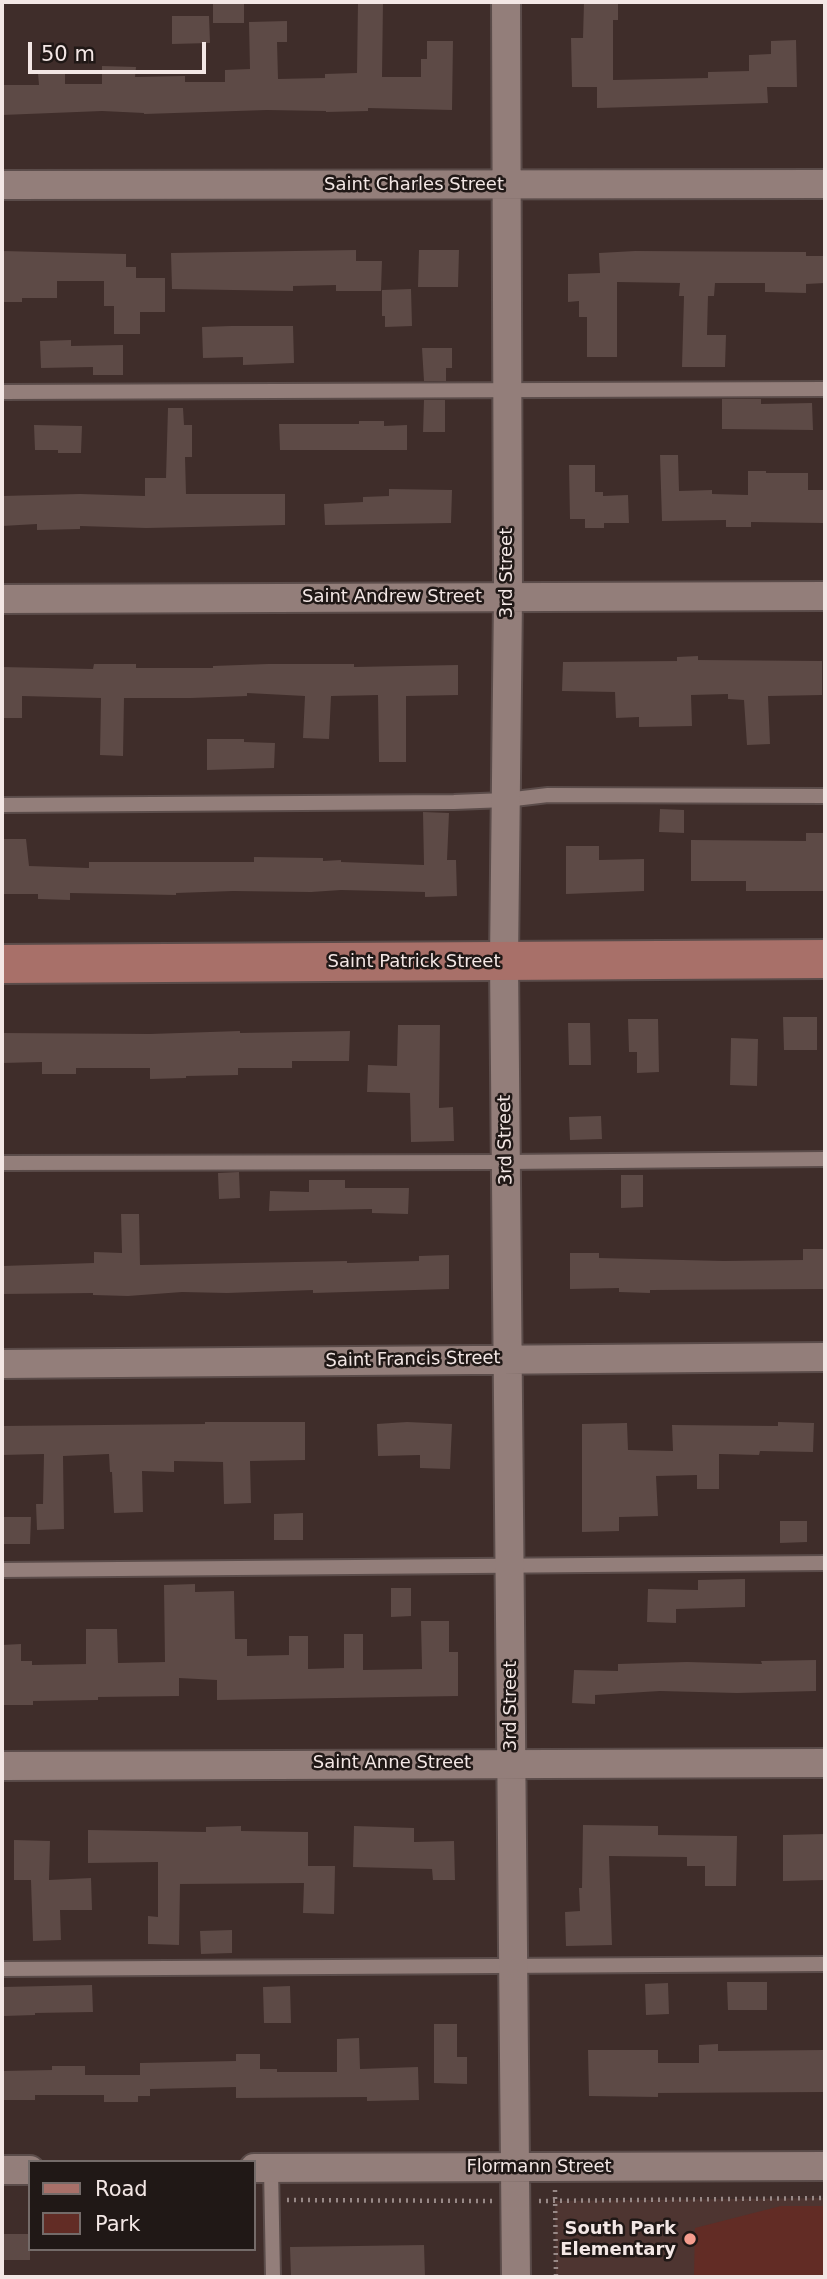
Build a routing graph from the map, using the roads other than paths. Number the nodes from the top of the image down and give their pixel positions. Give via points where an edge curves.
1 (506, 2) edge
2 (825, 184) edge
3 (2, 185) edge
4 (506, 185) junction
5 (506, 389) junction
6 (825, 389) edge
7 (2, 392) edge
8 (825, 596) edge
9 (508, 597) junction
10 (2, 599) edge
11 (825, 796) edge
12 (506, 800) junction
13 (2, 805) edge
14 (825, 959) edge
15 (504, 961) junction
16 (2, 964) edge
17 (825, 1159) edge
18 (506, 1162) junction
19 (2, 1163) edge
20 (825, 1357) edge
21 (508, 1359) junction
22 (2, 1364) edge
23 (825, 1563) edge
24 (510, 1564) junction
25 (2, 1570) edge
26 (512, 1763) junction
27 (825, 1763) edge
28 (2, 1766) edge
29 (825, 1964) edge
30 (514, 1966) junction
31 (2, 1969) edge
32 (825, 2166) edge
33 (515, 2167) junction
34 (263, 2168) edge
35 (2, 2170) edge
36 (28, 2170) edge
37 (273, 2277) edge
38 (516, 2277) edge

1 - 4 street, 3rd Street
2 - 4 street, Saint Charles Street
3 - 4 street, Saint Charles Street
4 - 5 street, 3rd Street
5 - 6 lane
5 - 7 lane
5 - 9 street, 3rd Street
8 - 9 street, Saint Andrew Street
9 - 10 street, Saint Andrew Street
9 - 12 street, 3rd Street
11 - 12 lane via 548,795
12 - 13 lane
12 - 15 street, 3rd Street
14 - 15 main road, Saint Patrick Street
15 - 16 main road, Saint Patrick Street
15 - 18 street, 3rd Street
17 - 18 lane
18 - 19 lane
18 - 21 street, 3rd Street
20 - 21 street, Saint Francis Street
21 - 22 street, Saint Francis Street
21 - 24 street, 3rd Street
23 - 24 lane
24 - 25 lane
24 - 26 street, 3rd Street
26 - 27 street, Saint Anne Street
26 - 28 street, Saint Anne Street
26 - 30 street, 3rd Street
29 - 30 lane
30 - 31 lane
30 - 33 street, 3rd Street
32 - 33 street, Flormann Street
33 - 34 street, Flormann Street
33 - 38 street, 3rd Street
34 - 37 lane via 272,2200
35 - 36 street

